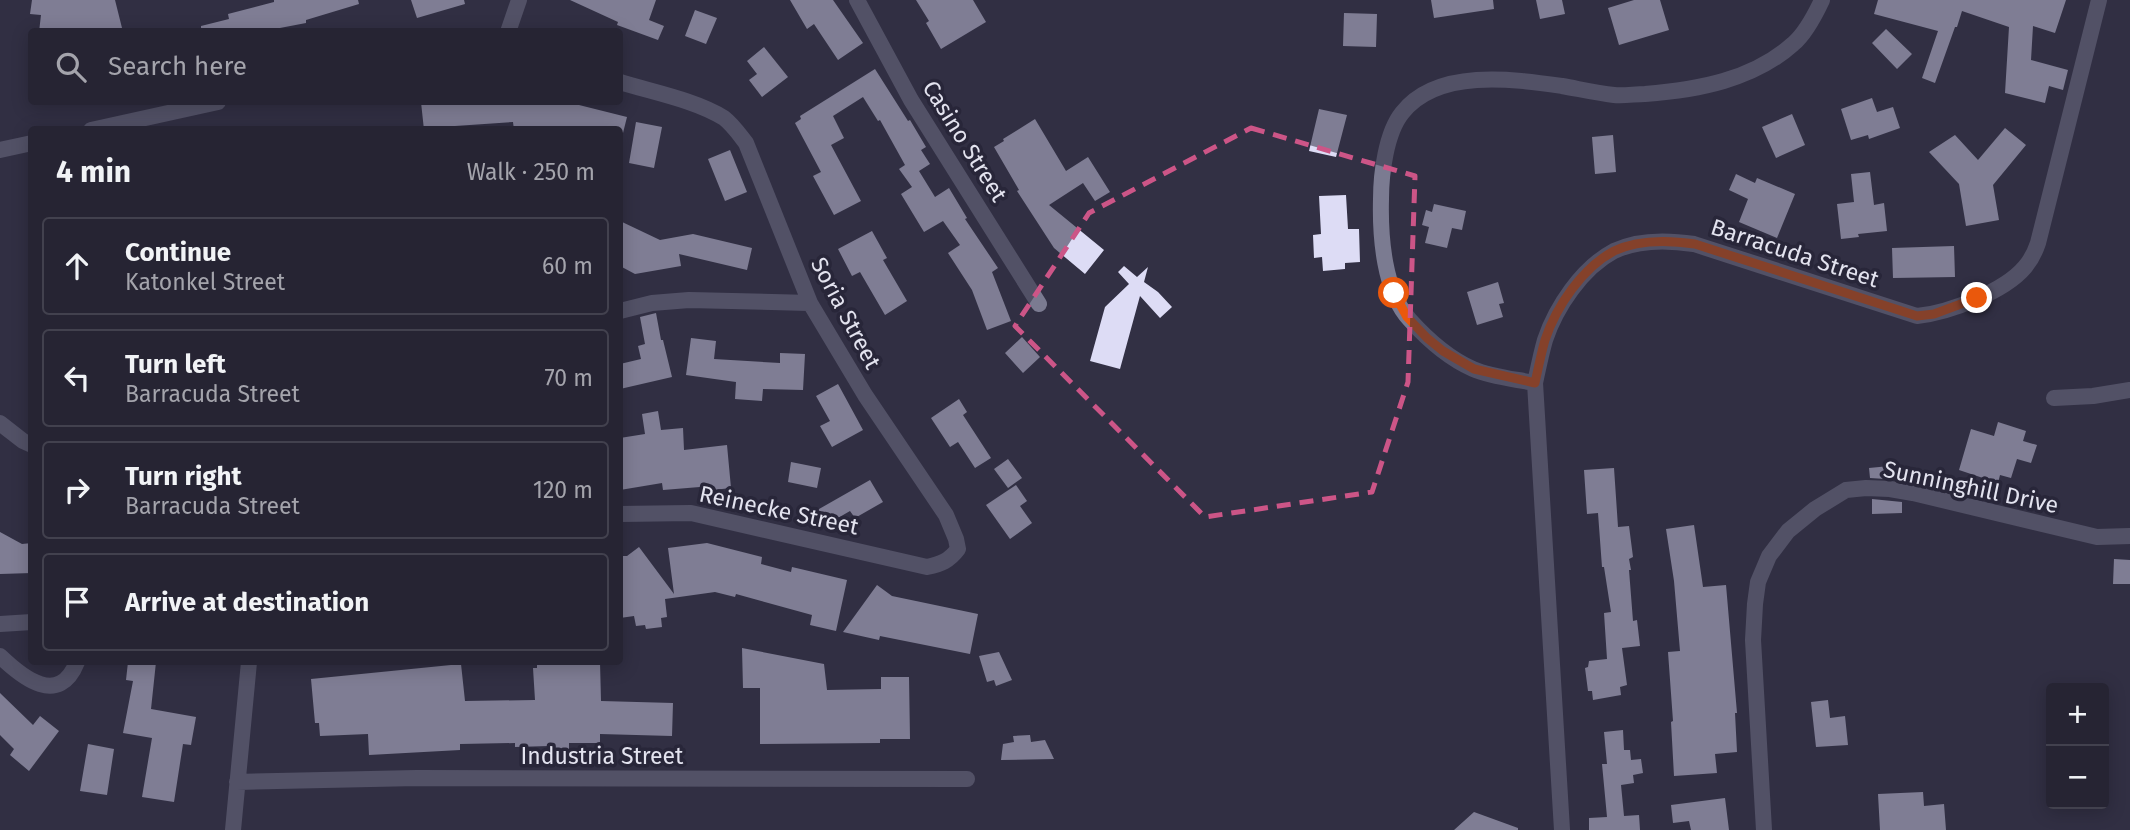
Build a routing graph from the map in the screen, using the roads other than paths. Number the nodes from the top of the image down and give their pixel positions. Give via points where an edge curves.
1 (519, 0) edge
2 (857, 0) edge
3 (1822, 0) edge
4 (2099, 0) edge
5 (509, 28) edge
6 (623, 83) edge
7 (204, 105) edge
8 (109, 126) edge
9 (28, 144) edge
10 (0, 150) edge
11 (810, 303) junction
12 (1039, 304) dead end
13 (623, 310) edge
14 (1535, 383) junction
15 (2130, 390) edge
16 (2054, 398) dead end
17 (0, 423) edge
18 (28, 442) edge
19 (623, 514) edge
20 (2130, 536) edge
21 (927, 567) joint
22 (28, 622) edge
23 (0, 624) edge
24 (0, 656) edge
25 (75, 665) edge
26 (249, 665) edge
27 (967, 779) dead end
28 (237, 782) junction
29 (233, 830) edge
30 (1562, 830) edge
31 (1764, 830) edge

1 - 5 street
2 - 12 street, Casino Street via 911,100
3 - 14 street via 1795,43 1769,62 1723,82 1679,92 1615,95 1501,78 1477,80 1421,95 1401,113 1385,155 1381,186 1380,223 1394,293 1407,317 1443,351 1474,369
4 - 14 street, Barracuda Street via 2038,243 2012,279 1957,306 1917,316 1695,244 1649,241 1615,251 1588,270 1555,317
6 - 11 street, Soria Street via 696,106 734,127 746,143
7 - 8 street
9 - 10 street
11 - 13 street via 689,300
11 - 21 street, Soria Street via 957,539 958,549 952,557
14 - 30 street, Barracuda Street
15 - 16 street
17 - 18 street
19 - 21 street, Reinecke Street via 691,513
20 - 31 street, Sunninghill Drive via 2097,537 1890,489 1846,490 1815,509 1788,531 1769,556 1758,582 1753,640
22 - 23 street
24 - 25 street via 30,682 42,686 67,678
26 - 28 street
27 - 28 street, Industria Street
28 - 29 street

